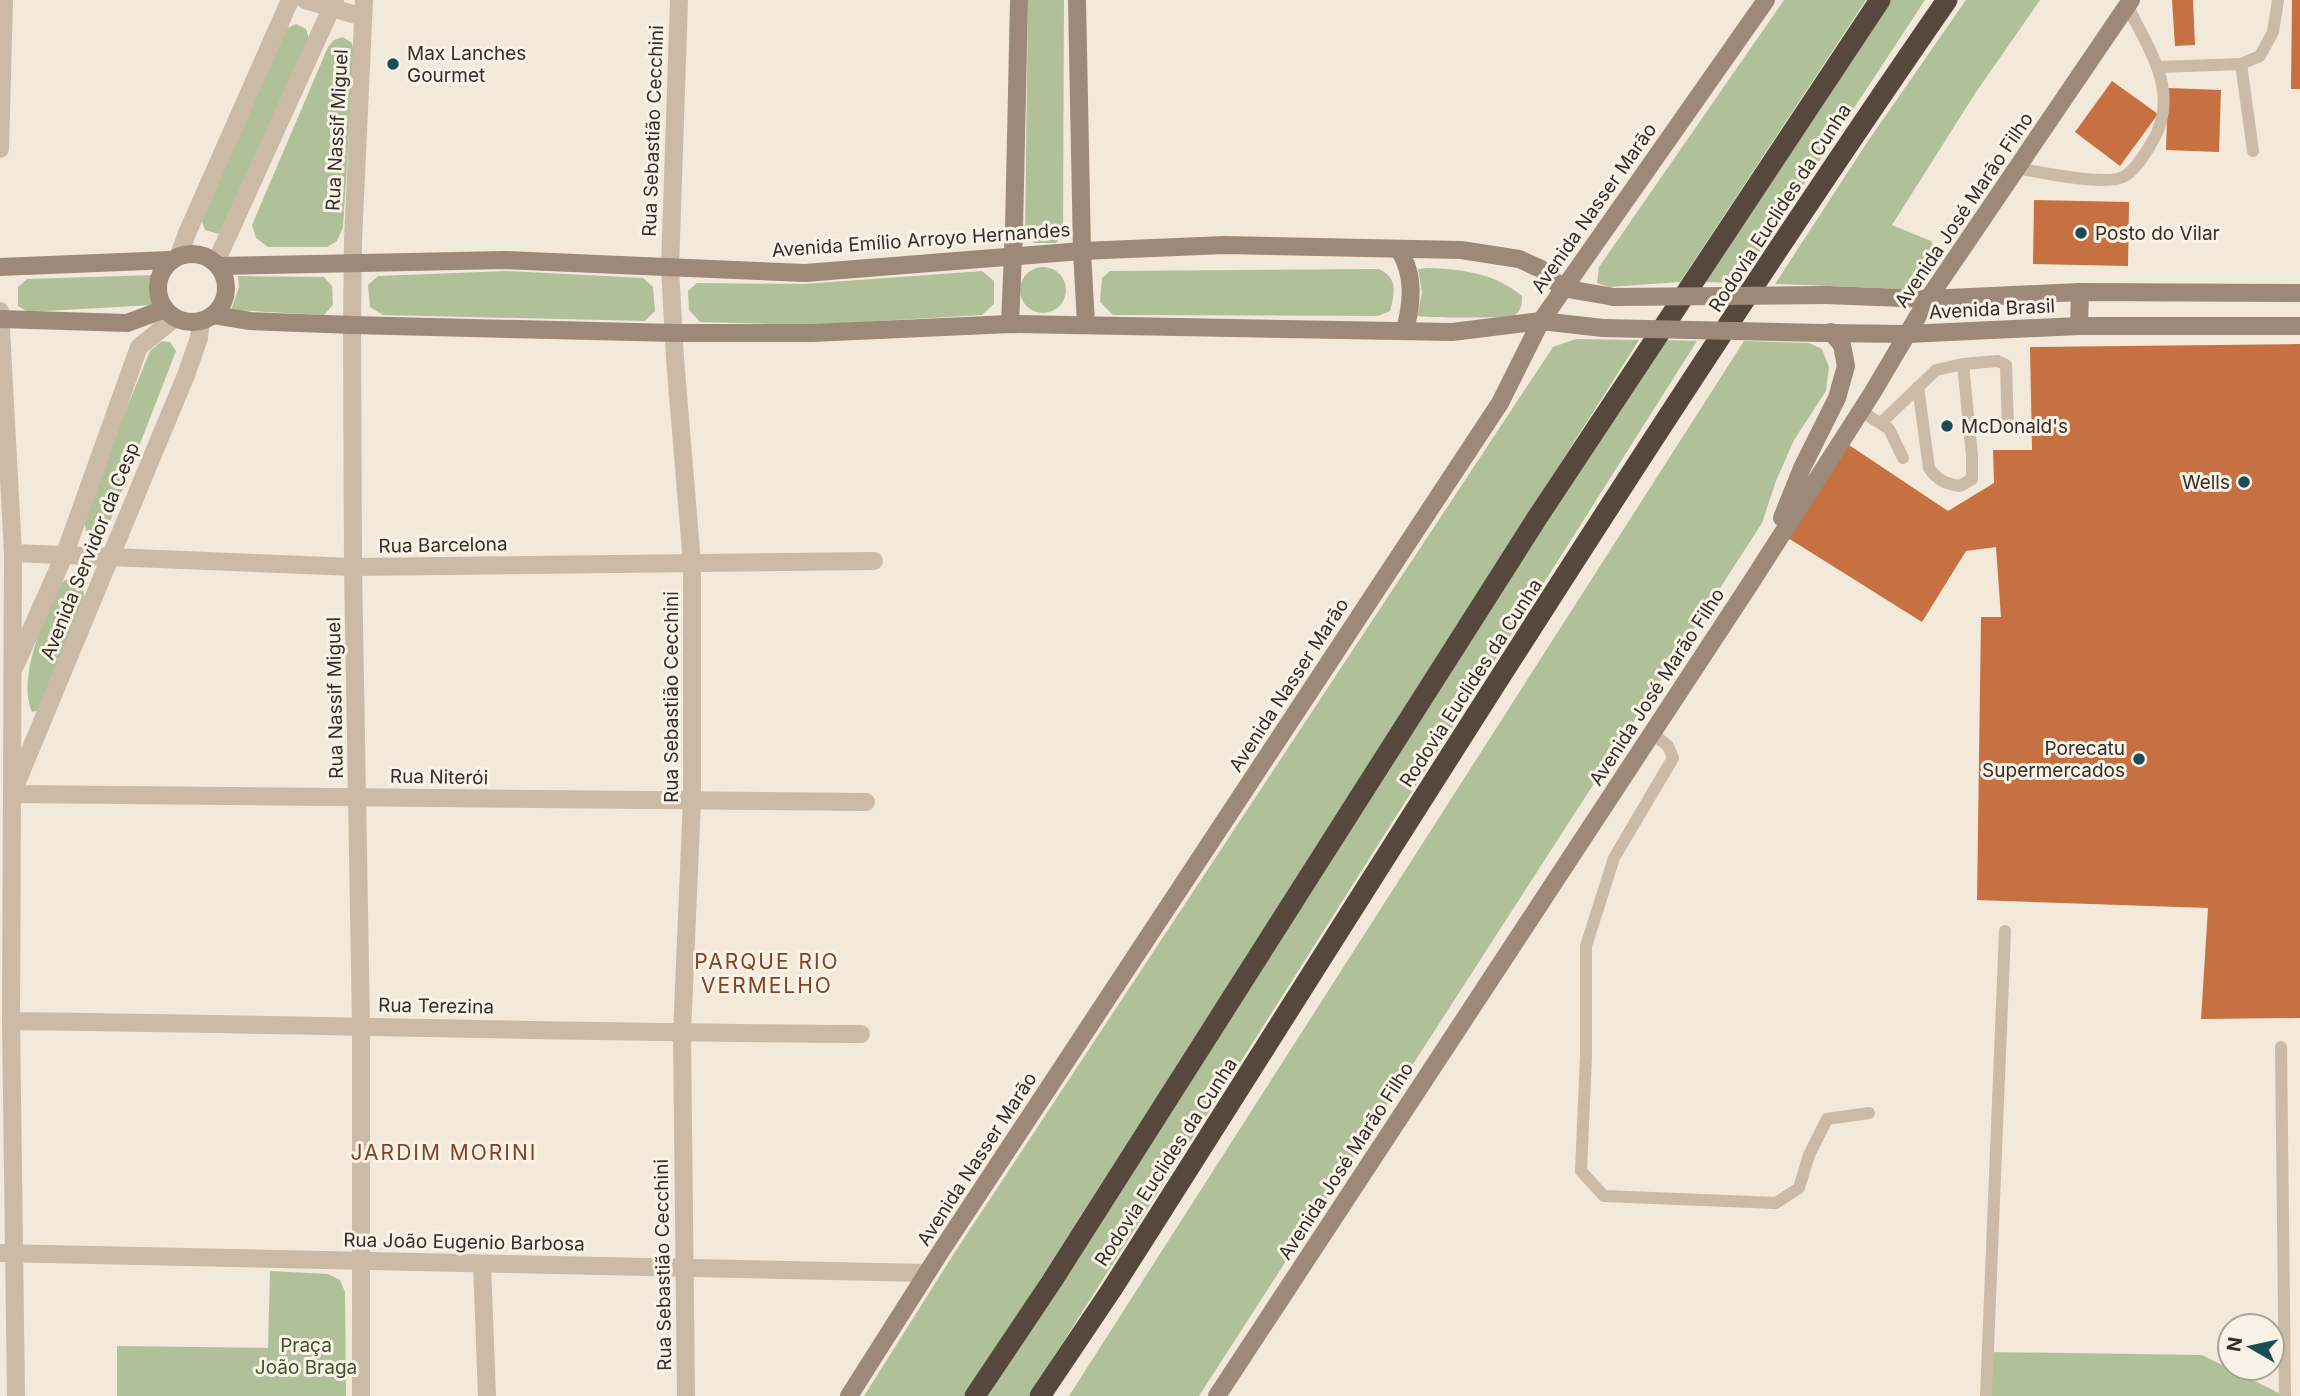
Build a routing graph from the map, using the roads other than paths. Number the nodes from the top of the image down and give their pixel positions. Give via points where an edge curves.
1 (4, 0) edge
2 (290, 0) edge
3 (305, 0) edge
4 (679, 0) edge
5 (1019, 0) edge
6 (1077, 0) edge
7 (1766, 0) edge
8 (1880, 0) edge
9 (1947, 0) edge
10 (2278, 0) edge
11 (2129, 2) edge
12 (333, 4) edge
13 (363, 9) edge
14 (2241, 64) junction
15 (2158, 67) junction
16 (0, 149) edge
17 (2253, 151) dead end
18 (2017, 168) junction
19 (1399, 250) junction
20 (1082, 251) junction
21 (1012, 257) junction
22 (175, 258) junction
23 (353, 263) junction
24 (218, 264) junction
25 (0, 267) edge
26 (670, 268) junction
27 (1562, 288) junction
28 (2080, 292) junction
29 (2300, 293) edge
30 (1614, 298) joint
31 (1928, 299) junction
32 (0, 311) edge
33 (170, 314) junction
34 (207, 318) junction
35 (0, 319) edge
36 (1541, 321) junction
37 (1010, 324) junction
38 (1086, 324) junction
39 (352, 325) junction
40 (2080, 326) junction
41 (2300, 326) edge
42 (1405, 330) junction
43 (1826, 332) junction
44 (674, 333) junction
45 (1908, 334) junction
46 (1962, 364) junction
47 (1918, 387) junction
48 (1861, 411) junction
49 (1882, 422) junction
50 (2008, 430) dead end
51 (1903, 458) dead end
52 (13, 553) junction
53 (64, 556) junction
54 (110, 558) junction
55 (874, 561) dead end
56 (692, 563) junction
57 (353, 567) junction
58 (1750, 584) junction
59 (13, 671) junction
60 (1652, 733) junction
61 (12, 794) junction
62 (358, 797) junction
63 (692, 800) junction
64 (866, 802) dead end
65 (2005, 931) dead end
66 (11, 1021) junction
67 (361, 1025) junction
68 (682, 1033) junction
69 (860, 1034) dead end
70 (2281, 1047) dead end
71 (1869, 1113) dead end
72 (7, 1253) edge
73 (362, 1261) junction
74 (482, 1264) junction
75 (684, 1266) junction
76 (926, 1273) junction
77 (16, 1396) edge
78 (360, 1396) edge
79 (487, 1396) edge
80 (686, 1396) edge
81 (849, 1396) edge
82 (975, 1396) edge
83 (1040, 1396) edge
84 (1217, 1396) edge
85 (1986, 1396) edge
86 (2285, 1396) edge

1 - 16 street
2 - 22 street
3 - 12 street
4 - 26 street, Rua Sebastião Cecchini
5 - 21 main road
6 - 20 main road
7 - 27 main road, Avenida Nasser Marão
8 - 82 highway, Rodovia Euclides da Cunha via 1538,517
9 - 83 highway, Rodovia Euclides da Cunha via 1587,543
10 - 14 lane via 2273,32 2260,56
11 - 15 lane
11 - 18 main road, Avenida José Marão Filho
12 - 13 street
12 - 24 street
13 - 23 street, Rua Nassif Miguel
14 - 15 lane
14 - 17 lane
15 - 18 lane via 2165,112 2161,128 2143,158 2122,177 2102,180
18 - 31 main road, Avenida José Marão Filho
19 - 20 main road, Avenida Emílio Arroyo Hernandes via 1225,245
19 - 27 main road, Avenida Emílio Arroyo Hernandes via 1461,250 1519,259 1541,269
19 - 42 main road via 1411,287
20 - 21 main road, Avenida Emílio Arroyo Hernandes
20 - 38 main road
21 - 26 main road, Avenida Emílio Arroyo Hernandes via 805,273
21 - 37 main road
22 - 24 main road, Avenida Emílio Arroyo Hernandes via 196,253
22 - 25 main road, Avenida Emílio Arroyo Hernandes
22 - 33 main road via 158,283 159,297
23 - 24 main road, Avenida Emílio Arroyo Hernandes
23 - 26 main road, Avenida Emílio Arroyo Hernandes via 505,260
23 - 39 street, Rua Nassif Miguel
24 - 34 main road via 225,276 225,298
26 - 44 street, Rua Sebastião Cecchini
27 - 30 main road, Avenida Emílio Arroyo Hernandes
27 - 36 main road, Avenida Nasser Marão
28 - 29 main road, Avenida Brasil
28 - 31 main road, Avenida Brasil
28 - 40 main road
30 - 31 main road, Avenida Brasil, bridge via 1826,295
31 - 45 main road, Avenida José Marão Filho
32 - 35 street
33 - 34 main road via 188,322
33 - 35 main road via 127,323
33 - 53 street, Avenida Servidor da Cesp via 139,347
34 - 39 main road
34 - 54 street, Avenida Servidor da Cesp
35 - 52 street
36 - 42 main road via 1452,332
36 - 43 main road, Avenida Brasil, bridge via 1603,328
36 - 76 main road, Avenida Nasser Marão via 1500,403
37 - 38 main road
37 - 44 main road via 812,333
38 - 42 main road
39 - 44 main road
39 - 57 street, Rua Nassif Miguel
40 - 41 main road, Avenida Brasil
40 - 45 main road, Avenida Brasil
43 - 45 main road, Avenida Brasil
43 - 58 main road via 1842,345 1846,366 1837,398
44 - 56 street, Rua Sebastião Cecchini
45 - 48 main road, Avenida José Marão Filho
46 - 47 lane via 1936,370
46 - 47 lane via 1972,479 1960,486 1946,484 1929,468
46 - 50 lane via 1998,361 2006,365
47 - 49 lane
48 - 49 lane
48 - 58 main road, Avenida José Marão Filho
49 - 51 lane
52 - 53 street, Rua Barcelona
52 - 59 street
53 - 54 street, Rua Barcelona
53 - 59 street, Avenida Servidor da Cesp
54 - 57 street, Rua Barcelona
54 - 61 street, Avenida Servidor da Cesp
55 - 56 street, Rua Barcelona
56 - 57 street, Rua Barcelona
56 - 63 street, Rua Sebastião Cecchini
57 - 62 street, Rua Nassif Miguel
58 - 60 main road, Avenida José Marão Filho
59 - 61 street
60 - 71 lane via 1668,746 1673,758 1614,858 1586,946 1581,1171 1604,1196 1776,1203 1799,1188 1809,1154 1827,1119
60 - 84 main road, Avenida José Marão Filho
61 - 62 street, Rua Niterói
61 - 66 street
62 - 63 street, Rua Niterói
62 - 67 street, Rua Nassif Miguel
63 - 64 street, Rua Niterói
63 - 68 street, Rua Sebastião Cecchini
65 - 85 lane
66 - 67 street, Rua Terezina
66 - 72 street
67 - 68 street, Rua Terezina
67 - 73 street, Rua Nassif Miguel
68 - 69 street, Rua Terezina
68 - 75 street, Rua Sebastião Cecchini
70 - 86 lane
72 - 73 street, Rua João Eugenio Barbosa
72 - 77 street
73 - 74 street, Rua João Eugenio Barbosa
73 - 78 street, Rua Nassif Miguel
74 - 75 street, Rua João Eugenio Barbosa
74 - 79 street
75 - 76 street, Rua João Eugenio Barbosa
75 - 80 street, Rua Sebastião Cecchini
76 - 81 main road, Avenida Nasser Marão

